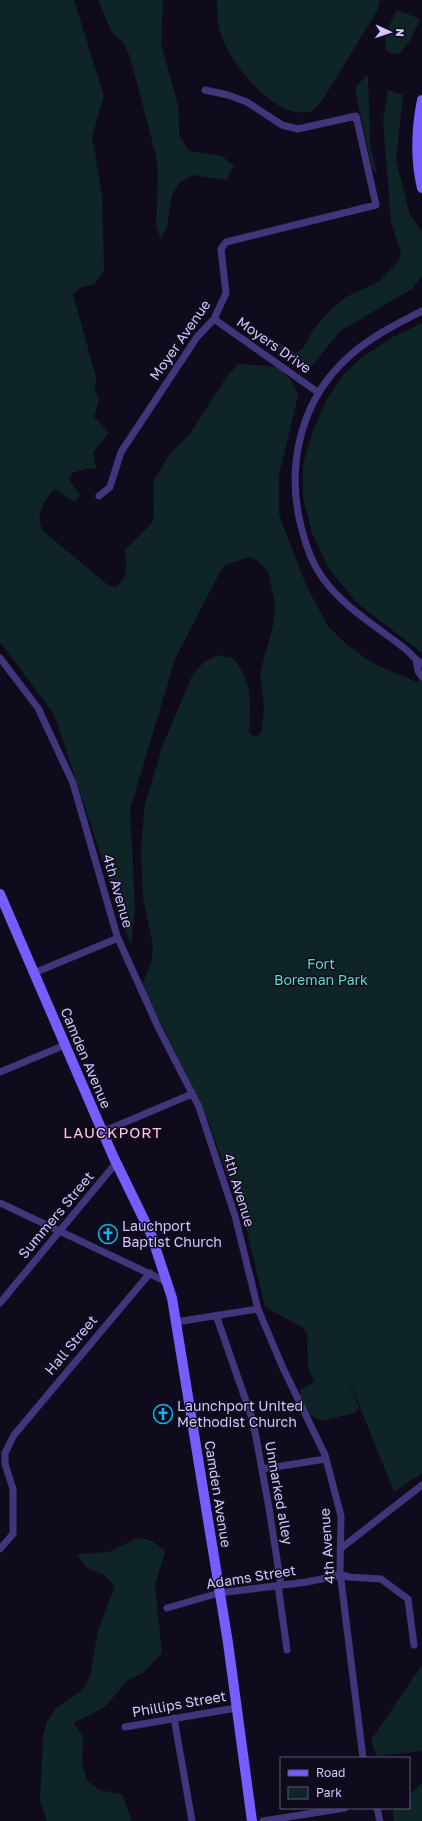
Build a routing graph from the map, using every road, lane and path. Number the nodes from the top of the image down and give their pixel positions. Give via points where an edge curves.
1 (205, 90) dead end
2 (422, 100) edge
3 (422, 188) edge
4 (422, 311) edge
5 (214, 319) junction
6 (318, 393) junction
7 (99, 496) dead end
8 (0, 658) edge
9 (419, 662) edge
10 (422, 677) edge
11 (0, 894) edge
12 (118, 938) junction
13 (34, 974) junction
14 (65, 1045) junction
15 (0, 1072) edge
16 (192, 1094) junction
17 (102, 1132) junction
18 (116, 1163) junction
19 (0, 1203) edge
20 (60, 1231) junction
21 (150, 1273) junction
22 (167, 1282) junction
23 (0, 1303) edge
24 (258, 1309) junction
25 (216, 1316) junction
26 (176, 1322) junction
27 (326, 1459) junction
28 (262, 1469) junction
29 (422, 1485) edge
30 (0, 1549) edge
31 (340, 1549) junction
32 (341, 1575) junction
33 (279, 1585) junction
34 (220, 1593) junction
35 (167, 1608) dead end
36 (414, 1645) dead end
37 (287, 1650) dead end
38 (236, 1708) junction
39 (174, 1718) junction
40 (125, 1727) dead end
41 (363, 1757) edge
42 (339, 1809) edge
43 (376, 1809) edge
44 (192, 1821) edge
45 (252, 1821) edge
46 (263, 1821) edge
47 (380, 1821) edge

1 - 5 street, Moyer Avenue via 247,102 282,125 298,129 356,116 376,205 226,242 221,249 226,293
2 - 3 street via 416,142
4 - 6 street via 360,346 340,364
5 - 6 street, Moyers Drive
5 - 7 street, Moyer Avenue via 197,337 121,452 110,487
6 - 9 street via 300,437 294,470 298,517 310,556 341,600 364,620 406,649
8 - 12 street, 4th Avenue via 38,708 73,783
9 - 10 street via 418,671
11 - 13 street, Camden Avenue
12 - 13 street
12 - 16 street, 4th Avenue via 158,1027
13 - 14 street, Camden Avenue
14 - 15 street
14 - 17 street, Camden Avenue
16 - 17 street
16 - 24 street, 4th Avenue via 199,1107 235,1216
17 - 18 street, Camden Avenue
18 - 20 street, Summers Street
18 - 22 street, Camden Avenue via 151,1234
19 - 20 street
20 - 21 street
20 - 23 street, Summers Street
21 - 22 street
21 - 30 street, Hall Street via 14,1434 5,1453 5,1464 13,1490 13,1534
22 - 26 street, Camden Avenue
24 - 25 street
24 - 27 street, 4th Avenue via 282,1368
25 - 26 street
25 - 28 street, Unmarked alley via 253,1421
26 - 34 street, Camden Avenue
27 - 28 street
27 - 31 street, 4th Avenue via 341,1516
28 - 33 street, Unmarked alley
29 - 31 street
31 - 32 street, 4th Avenue
32 - 33 street, Adams Street
32 - 36 street, Adams Street via 381,1579 408,1599
32 - 41 street, 4th Avenue
33 - 34 street, Adams Street
33 - 37 street, Unmarked alley
34 - 35 street, Adams Street
34 - 38 street, Camden Avenue
38 - 39 street, Phillips Street
38 - 45 street, Camden Avenue
39 - 40 street, Phillips Street
39 - 44 street
42 - 46 street
43 - 47 street

